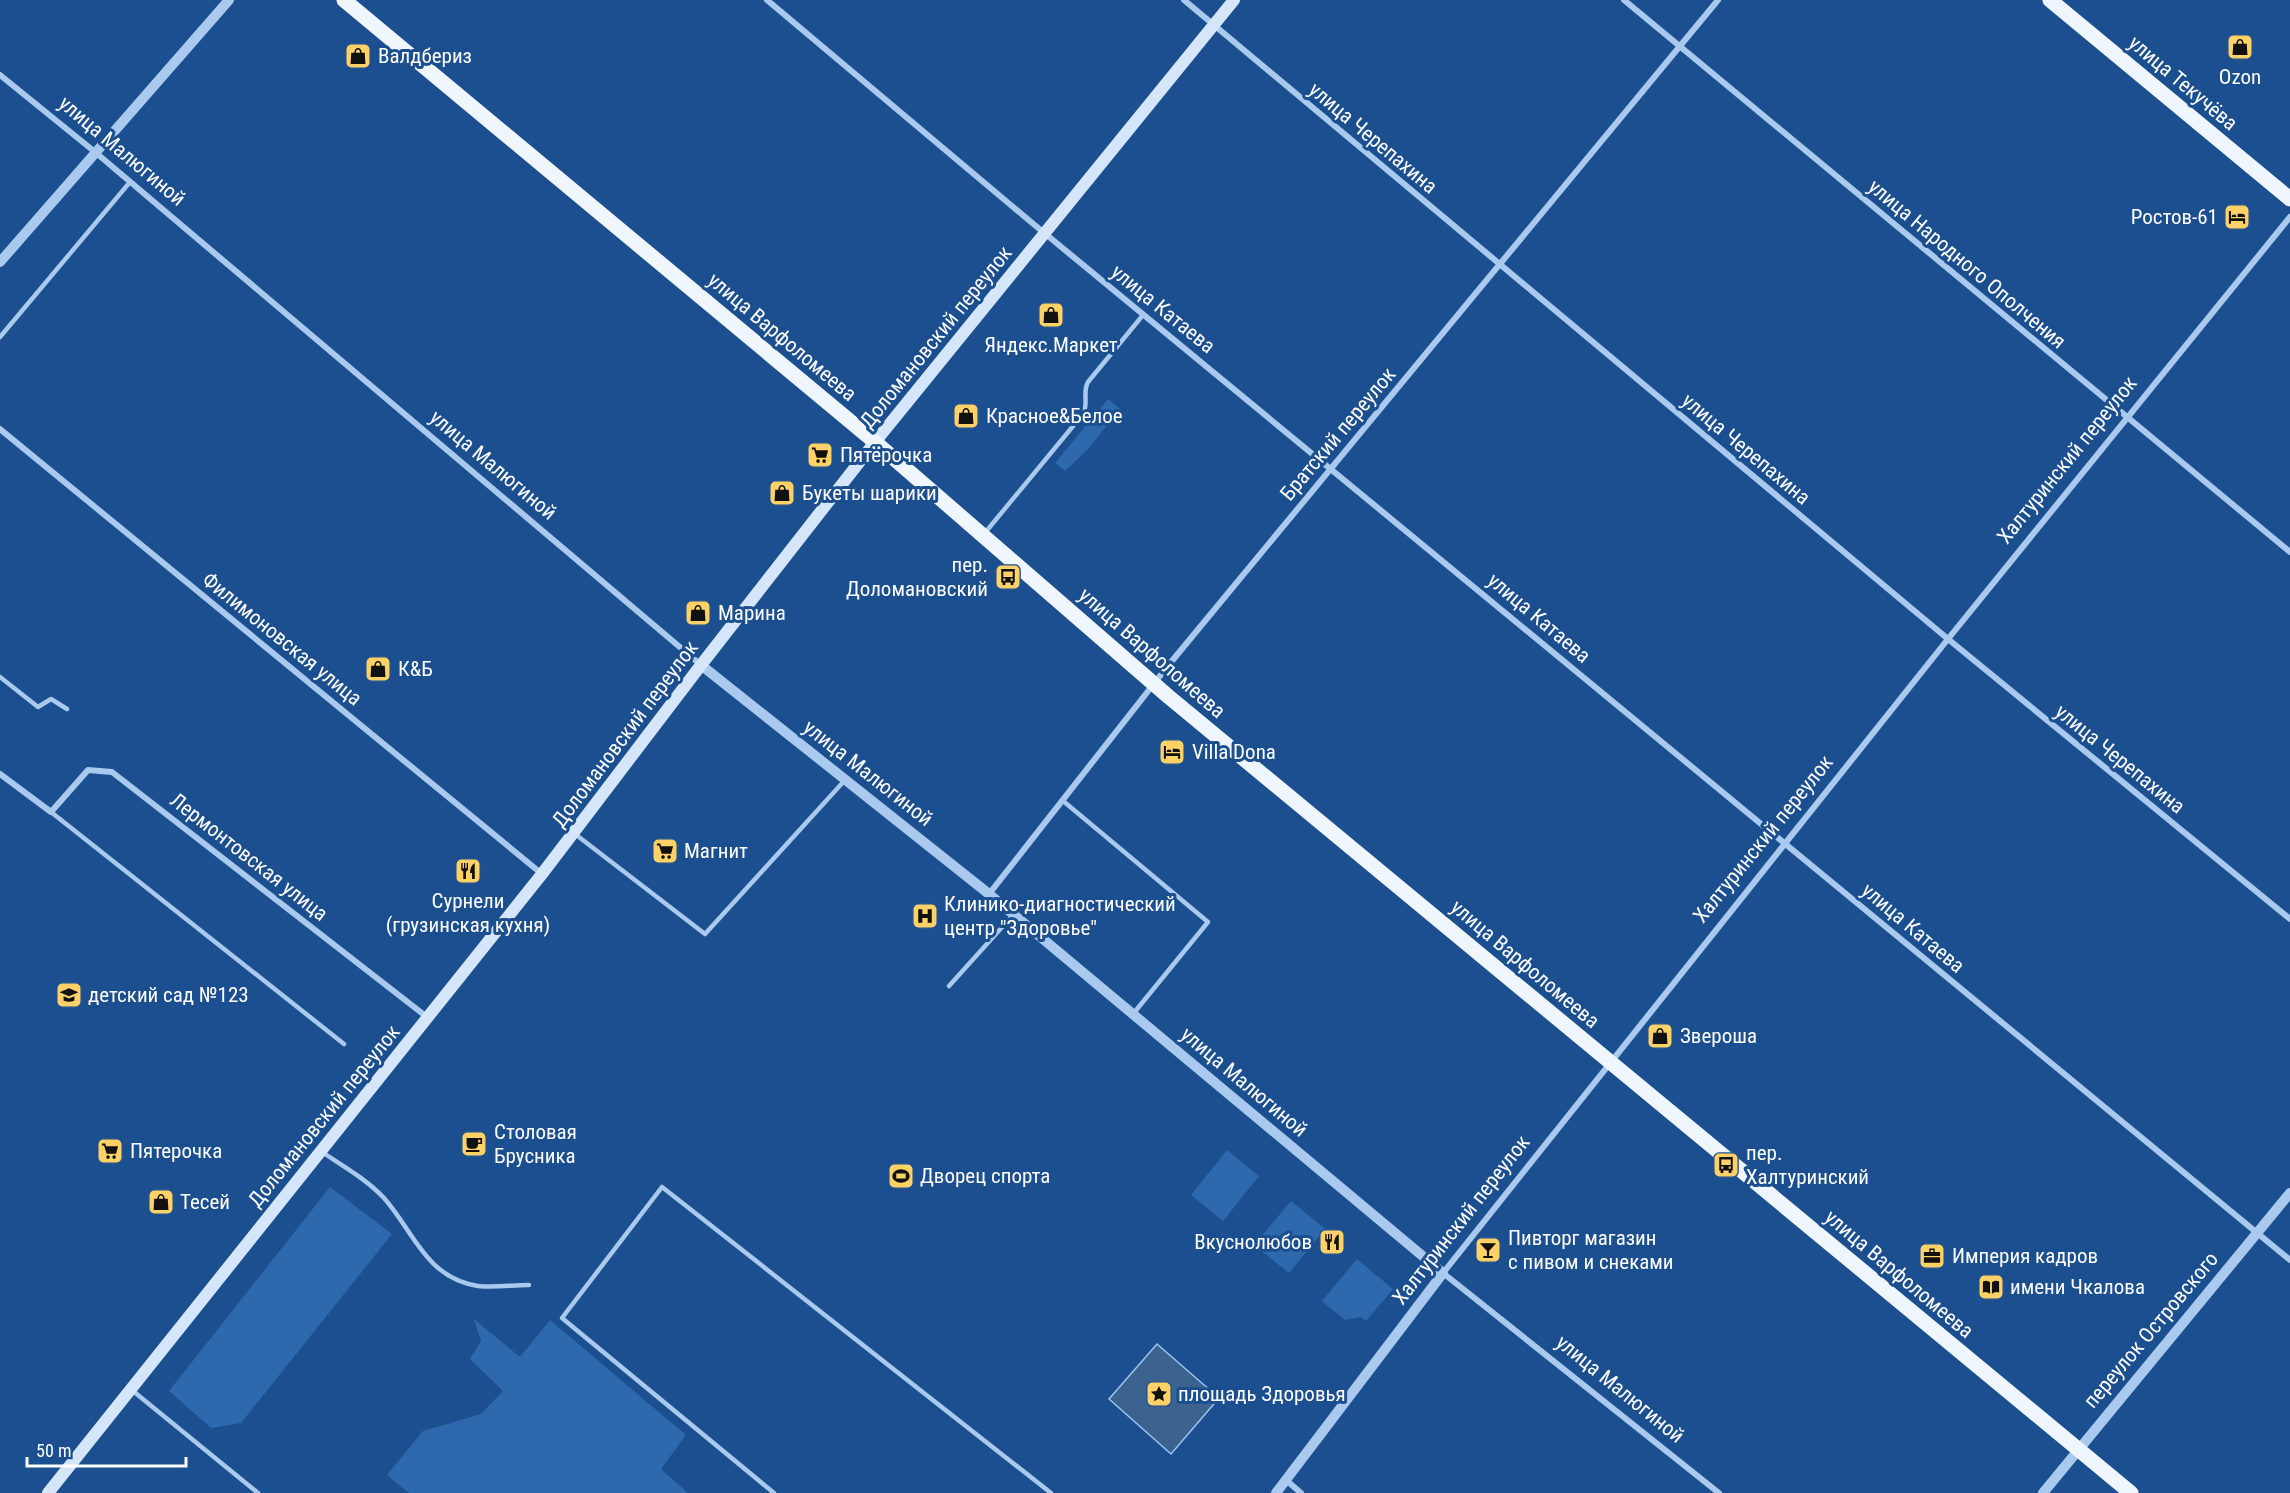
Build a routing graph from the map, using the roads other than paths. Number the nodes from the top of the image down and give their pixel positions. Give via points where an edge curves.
1 (229, 0) edge
2 (344, 0) edge
3 (768, 0) edge
4 (1184, 0) edge
5 (1234, 0) edge
6 (1624, 0) edge
7 (1718, 0) edge
8 (2050, 0) edge
9 (1214, 25) junction
10 (1680, 46) junction
11 (0, 75) edge
12 (95, 153) junction
13 (130, 182) junction
14 (2290, 199) edge
15 (2290, 217) edge
16 (1045, 234) junction
17 (0, 262) edge
18 (1499, 265) junction
19 (1143, 315) junction
20 (0, 337) edge
21 (2127, 417) junction
22 (0, 429) edge
23 (875, 442) junction
24 (1331, 468) junction
25 (983, 536) junction
26 (2290, 552) edge
27 (1948, 639) junction
28 (701, 665) junction
29 (0, 676) edge
30 (1153, 684) junction
31 (67, 709) dead end
32 (1, 776) edge
33 (845, 780) junction
34 (1062, 801) junction
35 (51, 812) junction
36 (574, 832) junction
37 (1785, 843) junction
38 (542, 874) junction
39 (988, 894) junction
40 (1013, 915) junction
41 (2290, 919) edge
42 (948, 986) dead end
43 (1132, 1015) junction
44 (428, 1017) junction
45 (344, 1044) dead end
46 (1611, 1063) junction
47 (321, 1151) junction
48 (2290, 1193) edge
49 (2257, 1233) junction
50 (2290, 1260) edge
51 (1443, 1273) junction
52 (529, 1285) dead end
53 (131, 1389) junction
54 (2078, 1449) junction
55 (1286, 1480) junction
56 (48, 1493) edge
57 (258, 1493) edge
58 (774, 1493) edge
59 (1051, 1493) edge
60 (1276, 1493) edge
61 (1301, 1493) edge
62 (1719, 1493) edge
63 (2043, 1493) edge
64 (2131, 1493) edge

1 - 12 street
2 - 23 main road, улица Варфоломеева
3 - 16 street, улица Катаева
4 - 9 street, улица Черепахина
5 - 9 main road, Доломановский переулок
6 - 10 street, улица Народного Ополчения
7 - 10 street, Братский переулок
8 - 14 main road, улица Текучёва
9 - 16 main road, Доломановский переулок
9 - 18 street, улица Черепахина
10 - 18 street, Братский переулок
10 - 21 street, улица Народного Ополчения
11 - 12 street, улица Малюгиной
12 - 13 street, улица Малюгиной
12 - 17 street
13 - 20 lane
13 - 28 street, улица Малюгиной
15 - 21 street, Халтуринский переулок
16 - 19 street, улица Катаева
16 - 23 main road, Доломановский переулок
18 - 24 street, Братский переулок
18 - 27 street, улица Черепахина
19 - 24 street, улица Катаева
19 - 25 lane via 1088,381 1083,414
21 - 26 street, улица Народного Ополчения
21 - 27 street, Халтуринский переулок
22 - 38 street, Филимоновская улица
23 - 25 main road, улица Варфоломеева
23 - 28 main road, Доломановский переулок
24 - 30 street, Братский переулок
24 - 37 street, улица Катаева
25 - 30 main road, улица Варфоломеева
27 - 37 street, Халтуринский переулок
27 - 41 street, улица Черепахина
28 - 33 street, улица Малюгиной
28 - 36 main road, Доломановский переулок
29 - 31 lane via 38,708 51,699
30 - 34 street, Братский переулок
30 - 46 main road, улица Варфоломеева
32 - 35 street
33 - 36 lane via 705,934
33 - 39 street, улица Малюгиной
34 - 39 street, Братский переулок
34 - 43 lane via 1208,922
35 - 44 street, Лермонтовская улица via 88,770 112,772
35 - 45 lane
36 - 38 main road, Доломановский переулок
37 - 46 street, Халтуринский переулок
37 - 49 street, улица Катаева
38 - 44 main road, Доломановский переулок
39 - 40 street, улица Малюгиной
40 - 42 lane
40 - 43 street, улица Малюгиной
43 - 51 street, улица Малюгиной
44 - 47 main road, Доломановский переулок
46 - 51 street, Халтуринский переулок
46 - 54 main road, улица Варфоломеева
47 - 52 lane via 383,1198 419,1250 447,1275 478,1286
47 - 53 main road, Доломановский переулок
48 - 49 street, переулок Островского
49 - 50 street, улица Катаева
49 - 54 street, переулок Островского
51 - 55 street, Халтуринский переулок
51 - 62 street, улица Малюгиной
53 - 56 main road, Доломановский переулок
53 - 57 lane
54 - 63 street, переулок Островского
54 - 64 main road, улица Варфоломеева
55 - 60 street, Халтуринский переулок
55 - 61 street
58 - 59 lane via 562,1318 662,1187

